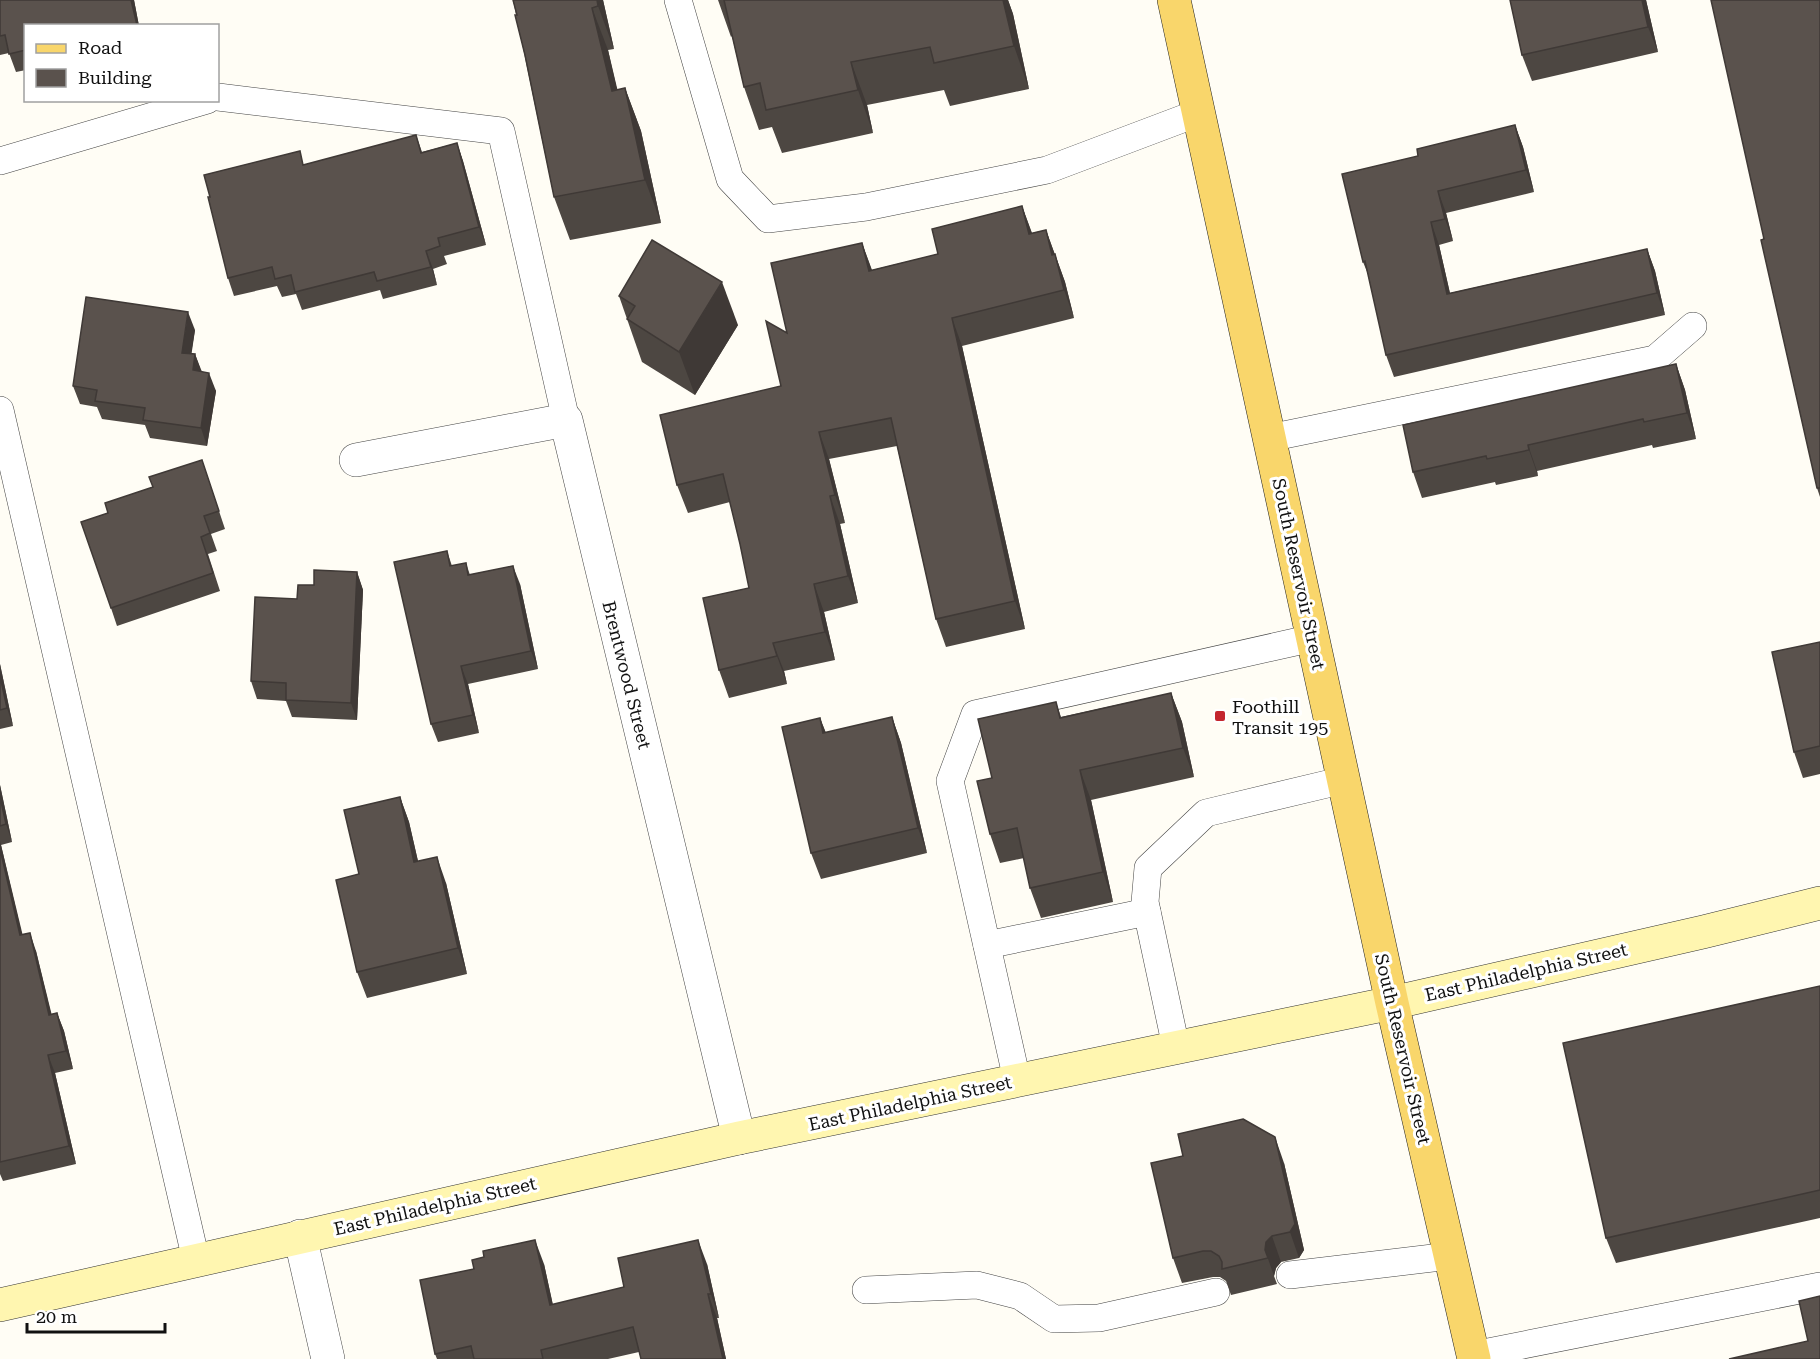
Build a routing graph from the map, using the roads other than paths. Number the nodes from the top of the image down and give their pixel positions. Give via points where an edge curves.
1 (678, 0) edge
2 (1174, 0) edge
3 (219, 97) edge
4 (200, 102) edge
5 (1198, 113) junction
6 (0, 161) edge
7 (1693, 326) dead end
8 (0, 410) edge
9 (566, 420) junction
10 (1269, 438) junction
11 (356, 460) dead end
12 (1313, 638) junction
13 (1344, 780) junction
14 (1820, 903) edge
15 (1147, 912) junction
16 (987, 945) junction
17 (1392, 1003) junction
18 (1176, 1047) junction
19 (1017, 1080) junction
20 (739, 1138) junction
21 (300, 1236) junction
22 (1450, 1257) junction
23 (196, 1260) junction
24 (1290, 1275) dead end
25 (1820, 1286) edge
26 (866, 1290) dead end
27 (1216, 1292) dead end
28 (0, 1305) edge
29 (1473, 1357) edge
30 (328, 1359) edge

1 - 5 lane via 730,179 768,219 866,207 1047,170
2 - 5 main road, South Reservoir Street
3 - 9 lane via 501,131
4 - 6 lane
5 - 10 main road, South Reservoir Street
7 - 10 lane via 1655,359
8 - 23 lane
9 - 11 street
9 - 20 street, Brentwood Street
10 - 12 main road, South Reservoir Street
12 - 13 main road, South Reservoir Street
12 - 16 lane via 975,714 950,781
13 - 15 lane via 1206,813 1148,868
13 - 17 main road, South Reservoir Street
14 - 17 street, East Philadelphia Street
15 - 16 lane
15 - 18 lane
16 - 19 lane
17 - 18 street, East Philadelphia Street
17 - 22 main road, South Reservoir Street
18 - 19 street, East Philadelphia Street
19 - 20 street, East Philadelphia Street
20 - 21 street, East Philadelphia Street
21 - 23 street, East Philadelphia Street
21 - 30 street
22 - 24 lane
22 - 29 main road, South Reservoir Street
23 - 28 street, East Philadelphia Street
25 - 29 lane
26 - 27 lane via 976,1285 1020,1296 1054,1319 1099,1318

